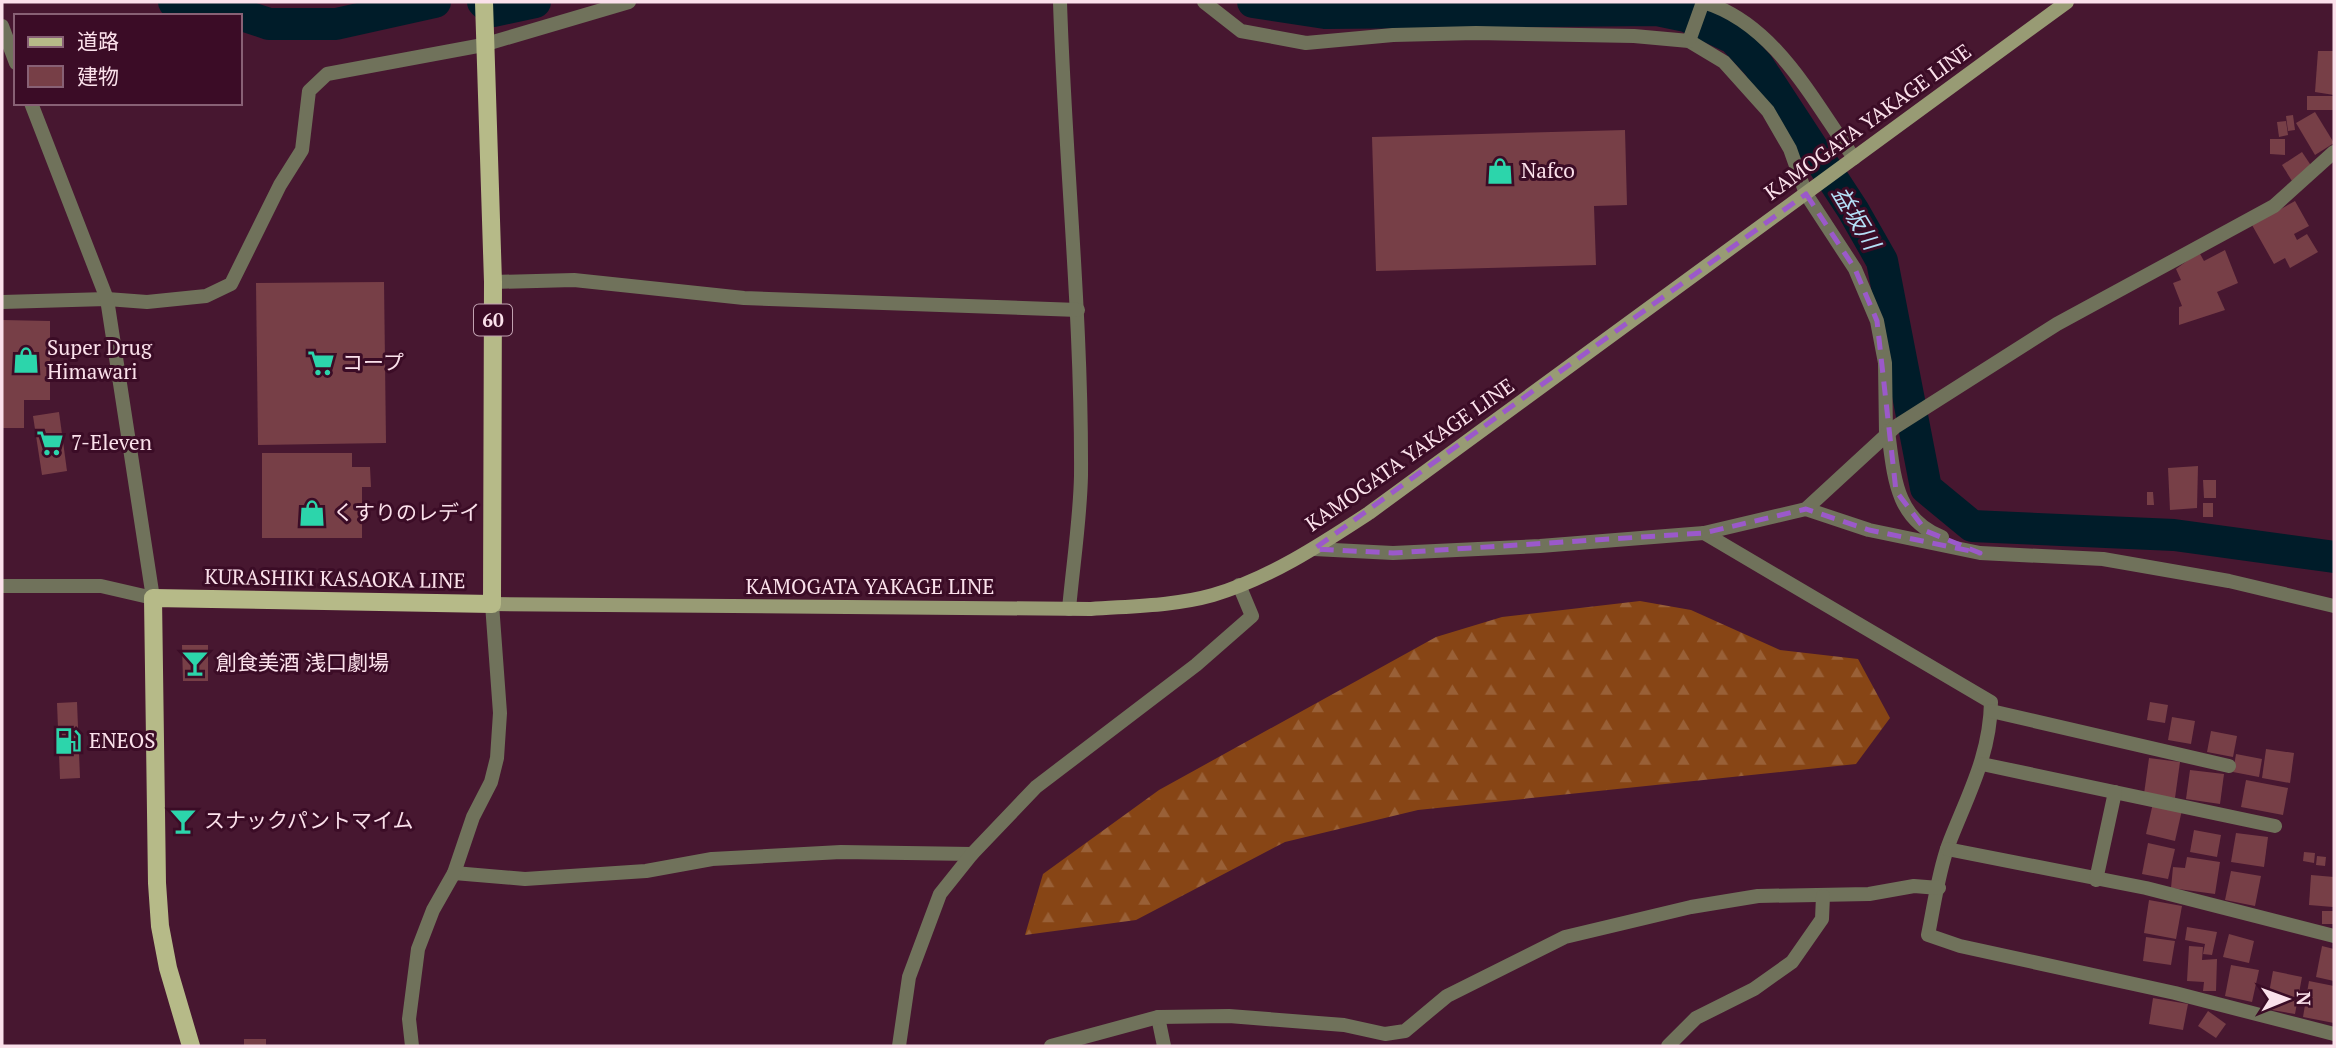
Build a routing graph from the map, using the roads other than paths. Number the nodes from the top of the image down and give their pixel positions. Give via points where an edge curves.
1 (484, 2) edge
2 (629, 2) edge
3 (1060, 2) edge
4 (1204, 2) edge
5 (1703, 2) edge
6 (2067, 2) edge
7 (2, 26) edge
8 (483, 41) junction
9 (1689, 41) junction
10 (14, 58) edge
11 (32, 105) edge
12 (2334, 152) edge
13 (1854, 158) junction
14 (1809, 191) junction
15 (492, 282) junction
16 (107, 299) junction
17 (2, 302) edge
18 (1078, 310) junction
19 (1890, 430) junction
20 (1806, 509) junction
21 (1703, 533) junction
22 (1314, 549) junction
23 (1980, 553) junction
24 (1239, 585) junction
25 (2, 586) edge
26 (153, 598) junction
27 (492, 604) junction
28 (2334, 606) edge
29 (1069, 609) junction
30 (1991, 710) junction
31 (1982, 764) junction
32 (2229, 766) dead end
33 (2115, 792) junction
34 (2275, 826) dead end
35 (1947, 849) junction
36 (972, 854) junction
37 (454, 873) junction
38 (2096, 880) junction
39 (1939, 888) junction
40 (1823, 896) junction
41 (2334, 936) edge
42 (1158, 1017) junction
43 (2334, 1034) edge
44 (191, 1046) edge
45 (412, 1046) edge
46 (899, 1046) edge
47 (1051, 1046) edge
48 (1164, 1046) edge
49 (1668, 1046) edge

1 - 8 main road, KURASHIKI KASAOKA LINE / 60
2 - 8 street
3 - 18 street
4 - 9 street via 1241,31 1306,43 1476,33
5 - 9 street
5 - 13 street via 1722,7 1763,35
6 - 13 main road, KAMOGATA YAKAGE LINE
7 - 10 street
8 - 15 main road, KURASHIKI KASAOKA LINE / 60
8 - 16 street via 327,74 309,91 302,150 231,284 206,296 147,302
9 - 14 street via 1724,62 1768,111
11 - 16 street
12 - 19 street via 2274,206 2057,324
13 - 14 main road, KAMOGATA YAKAGE LINE
14 - 19 street via 1855,269 1877,321
14 - 22 main road, KAMOGATA YAKAGE LINE
15 - 18 street via 574,280 744,298
15 - 27 main road, KURASHIKI KASAOKA LINE / 60
16 - 17 street
16 - 26 street
18 - 29 street via 1081,479
19 - 20 street
19 - 23 street via 1896,491 1908,514 1926,531
20 - 21 street
20 - 23 street via 1869,530
21 - 22 street via 1393,553
21 - 30 street via 1991,702
22 - 24 main road, KAMOGATA YAKAGE LINE
23 - 28 street via 2103,559 2229,581
24 - 29 main road, KAMOGATA YAKAGE LINE via 1158,605
24 - 36 street via 1252,616 1196,665 1036,787
25 - 26 street via 101,586
26 - 27 main road, KURASHIKI KASAOKA LINE
26 - 44 main road via 160,926
27 - 29 main road, KAMOGATA YAKAGE LINE
27 - 37 street via 500,713 497,758
30 - 31 street
30 - 32 street
31 - 33 street
31 - 35 street
33 - 34 street
33 - 38 street
35 - 38 street
35 - 39 street
36 - 37 street via 841,852 712,859 646,871 525,879
36 - 46 street via 940,894 909,977
37 - 45 street via 418,950 410,1019
38 - 41 street via 2146,888
39 - 40 street via 1914,886
39 - 43 street via 1928,935
40 - 42 street via 1690,907 1565,937 1447,996 1405,1031 1385,1034 1344,1025 1229,1016
40 - 49 street via 1822,919 1792,962 1754,989 1696,1018
42 - 47 street
42 - 48 street

